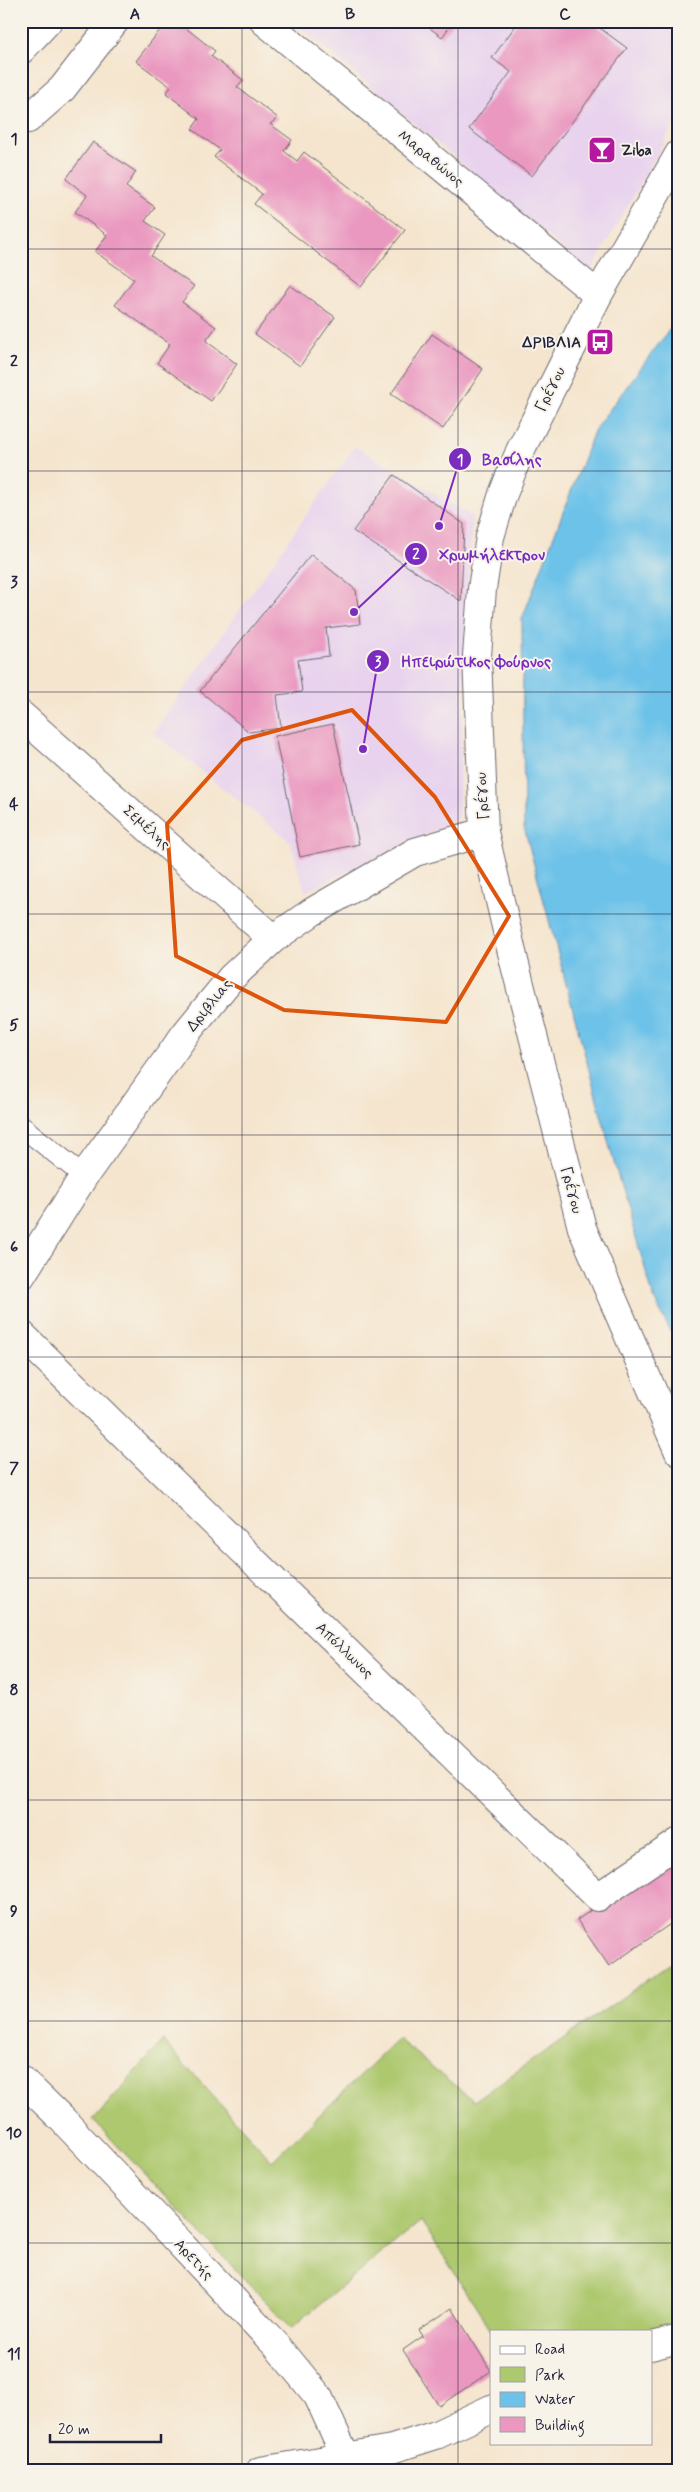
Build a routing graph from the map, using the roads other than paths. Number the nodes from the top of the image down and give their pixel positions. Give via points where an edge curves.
1 (48, 21) edge
2 (114, 21) edge
3 (264, 21) edge
4 (21, 50) edge
5 (21, 118) edge
6 (679, 154) edge
7 (598, 295) junction
8 (21, 715) edge
9 (484, 832) junction
10 (274, 939) junction
11 (21, 1126) edge
12 (84, 1176) junction
13 (21, 1276) edge
14 (21, 1334) edge
15 (679, 1452) edge
16 (679, 1842) edge
17 (21, 2079) edge
18 (679, 2339) edge
19 (652, 2346) edge
20 (490, 2409) edge
21 (346, 2455) junction
22 (260, 2471) edge

1 - 4 street
2 - 5 street via 62,89 28,119
3 - 7 street, Μαραθώνος
6 - 7 street, Γρέγου
7 - 9 street, Γρέγου via 520,451 490,537 477,656
8 - 10 street, Σεμέλης
9 - 10 street, Δριβλιας via 415,852 312,912
9 - 15 street, Γρέγου via 582,1228
10 - 12 street, Δριβλιας via 231,978 186,1033
11 - 12 lane
12 - 13 street, Δριβλιας
14 - 16 street, Απόλλωνος via 598,1897
17 - 21 street, Αρετής via 277,2346 318,2396
18 - 19 street
20 - 21 street via 414,2443
21 - 22 street

